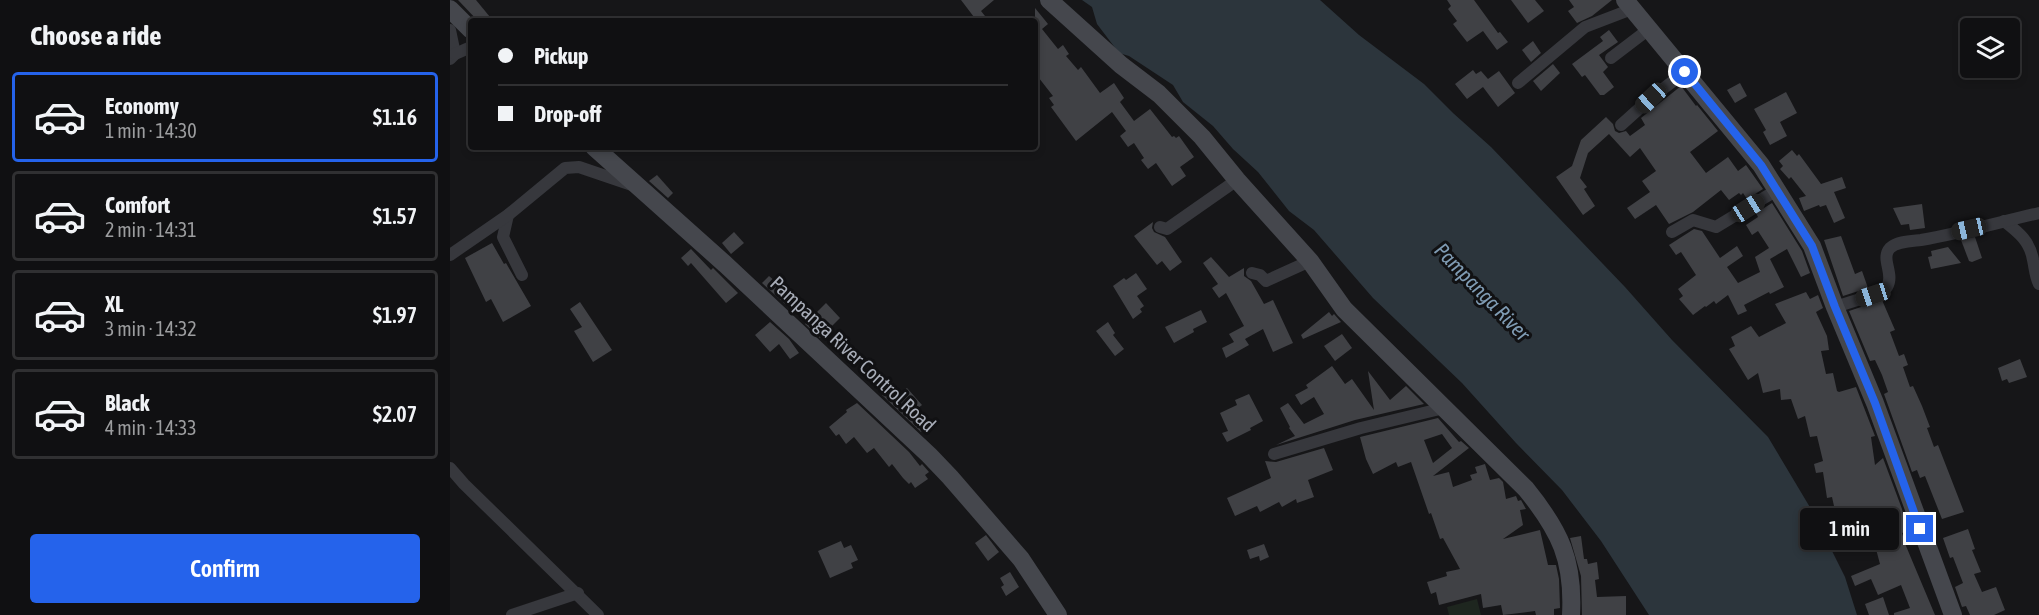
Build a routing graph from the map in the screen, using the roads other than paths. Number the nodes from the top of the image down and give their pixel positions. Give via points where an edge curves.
1 (1049, 0) edge
2 (1628, 4) edge
3 (450, 9) edge
4 (468, 27) edge
5 (1649, 29) junction
6 (450, 30) edge
7 (468, 49) edge
8 (453, 57) edge
9 (1611, 57) dead end
10 (1685, 72) junction
11 (1518, 83) dead end
12 (1621, 125) dead end
13 (597, 150) edge
14 (1237, 180) junction
15 (639, 187) junction
16 (1777, 190) junction
17 (2039, 213) edge
18 (508, 215) junction
19 (2004, 221) junction
20 (1160, 227) dead end
21 (1672, 232) dead end
22 (450, 255) edge
23 (1310, 261) junction
24 (1252, 273) dead end
25 (522, 275) dead end
26 (2039, 284) edge
27 (1835, 307) junction
28 (1444, 408) junction
29 (1274, 454) dead end
30 (450, 468) edge
31 (578, 593) junction
32 (512, 615) edge
33 (598, 615) edge
34 (1058, 615) edge
35 (1571, 615) edge
36 (1953, 615) edge

1 - 14 street via 1159,94
2 - 5 street
2 - 11 street via 1585,27
3 - 4 street
5 - 9 street
5 - 10 street
6 - 8 street
7 - 8 street
10 - 12 street
10 - 16 street
13 - 15 street, Pampanga River Control Road
14 - 20 street via 1178,223 1167,229
14 - 23 street
15 - 18 street via 569,167
15 - 34 street, Pampanga River Control Road via 943,470 1021,559
16 - 21 street via 1716,227 1693,220
16 - 27 street via 1812,246
17 - 19 street
18 - 22 street
18 - 25 street via 503,237
19 - 26 street via 2025,238
19 - 27 street via 1896,244 1887,253 1891,276 1887,287
23 - 24 street via 1266,281
23 - 28 street via 1344,309
27 - 36 street via 1875,403
28 - 29 street
28 - 35 street via 1526,489 1550,522 1570,568
30 - 31 street
31 - 32 street
31 - 33 street

